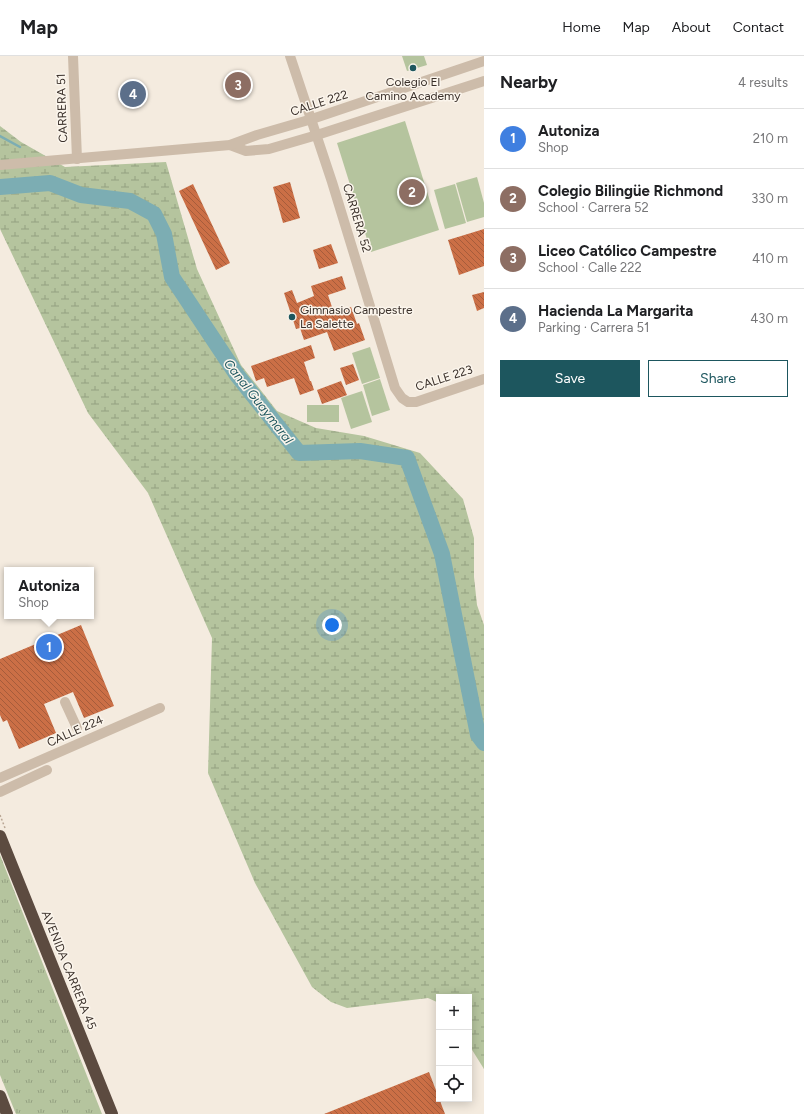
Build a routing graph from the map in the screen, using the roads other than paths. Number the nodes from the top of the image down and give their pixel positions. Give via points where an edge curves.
1 (73, 56) edge
2 (290, 56) edge
3 (484, 61) edge
4 (484, 81) edge
5 (312, 119) junction
6 (317, 135) junction
7 (230, 145) junction
8 (77, 159) junction
9 (0, 165) edge
10 (484, 379) edge
11 (395, 388) joint
12 (65, 702) dead end
13 (160, 708) dead end
14 (77, 728) dead end
15 (47, 770) dead end
16 (0, 778) edge
17 (0, 792) edge
18 (0, 836) edge
19 (0, 1096) edge
20 (7, 1114) edge
21 (112, 1114) edge

1 - 8 street, CARRERA 51
2 - 5 street, CARRERA 52
3 - 5 street, CALLE 222
4 - 6 street, CALLE 222
5 - 6 street, CARRERA 52
5 - 7 street, CALLE 222 via 257,134
6 - 7 street, CALLE 222 via 255,151 246,151
6 - 11 street, CARRERA 52
7 - 8 street, CALLE 222
8 - 9 street, CALLE 222
10 - 11 street, CALLE 223 via 416,402 408,402
12 - 14 street
13 - 16 street, CALLE 224
15 - 17 street
18 - 21 highway, AVENIDA CARRERA 45
19 - 20 highway

